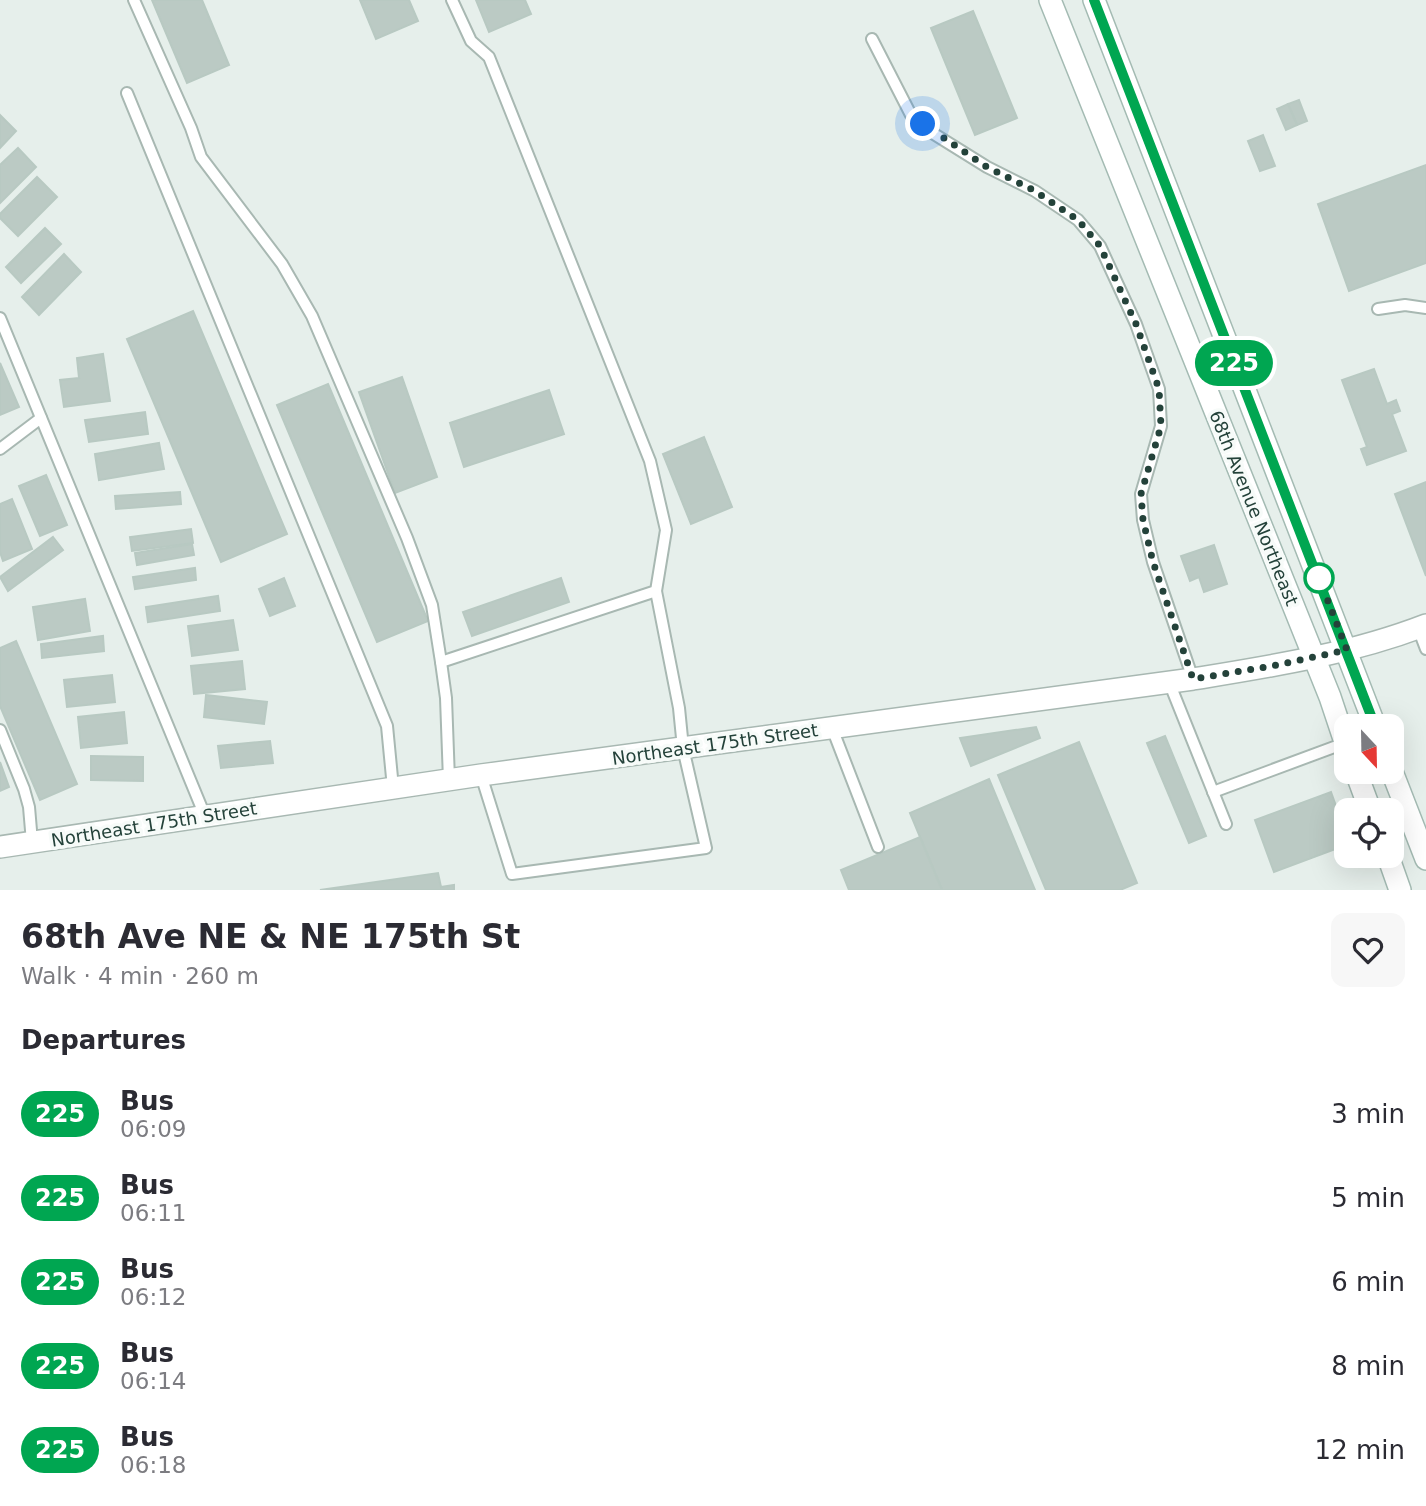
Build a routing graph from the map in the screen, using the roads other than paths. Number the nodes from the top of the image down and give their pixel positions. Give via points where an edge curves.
1 (134, 0) edge
2 (452, 0) edge
3 (1050, 0) edge
4 (1094, 0) edge
5 (872, 39) dead end
6 (127, 93) dead end
7 (1426, 308) edge
8 (1378, 309) dead end
9 (0, 318) edge
10 (41, 418) junction
11 (0, 449) edge
12 (656, 591) junction
13 (1422, 626) edge
14 (1426, 649) edge
15 (1347, 650) junction
16 (1313, 657) junction
17 (441, 662) junction
18 (1193, 679) junction
19 (1169, 682) junction
20 (1334, 714) edge
21 (1371, 714) edge
22 (832, 728) junction
23 (0, 730) edge
24 (682, 748) junction
25 (1334, 748) edge
26 (481, 775) junction
27 (449, 780) junction
28 (1399, 784) edge
29 (393, 788) junction
30 (1213, 792) junction
31 (205, 816) junction
32 (1420, 822) edge
33 (1226, 824) dead end
34 (32, 842) junction
35 (0, 847) edge
36 (878, 847) dead end
37 (1426, 859) edge
38 (1392, 868) edge
39 (1400, 890) edge

1 - 17 lane via 201,157 282,264 312,316 432,605
2 - 12 lane via 471,41 489,57 650,461 666,530
3 - 16 main road, 68th Avenue Northeast
4 - 15 main road, 68th Avenue Northeast
5 - 18 lane via 911,115 934,134 1078,220 1100,246 1136,324 1159,389 1161,426 1141,494 1143,520
6 - 29 lane via 387,726
7 - 8 lane
9 - 10 lane
10 - 11 lane
10 - 31 lane
12 - 17 lane
12 - 24 lane via 680,708
13 - 14 lane
13 - 15 main road, Northeast 175th Street
15 - 16 main road, Northeast 175th Street
15 - 21 main road, 68th Avenue Northeast
16 - 18 main road, Northeast 175th Street
16 - 20 main road, 68th Avenue Northeast
17 - 27 lane
18 - 19 main road, Northeast 175th Street
19 - 22 main road, Northeast 175th Street
19 - 30 lane
22 - 24 main road, Northeast 175th Street
22 - 36 lane
23 - 34 lane via 24,789
24 - 26 main road, Northeast 175th Street
24 - 26 lane via 706,848 512,874
25 - 30 lane
26 - 27 main road, Northeast 175th Street
27 - 29 main road, Northeast 175th Street
28 - 32 main road
29 - 31 main road, Northeast 175th Street
30 - 33 lane
31 - 34 main road, Northeast 175th Street
32 - 37 main road
34 - 35 main road, Northeast 175th Street
38 - 39 main road

